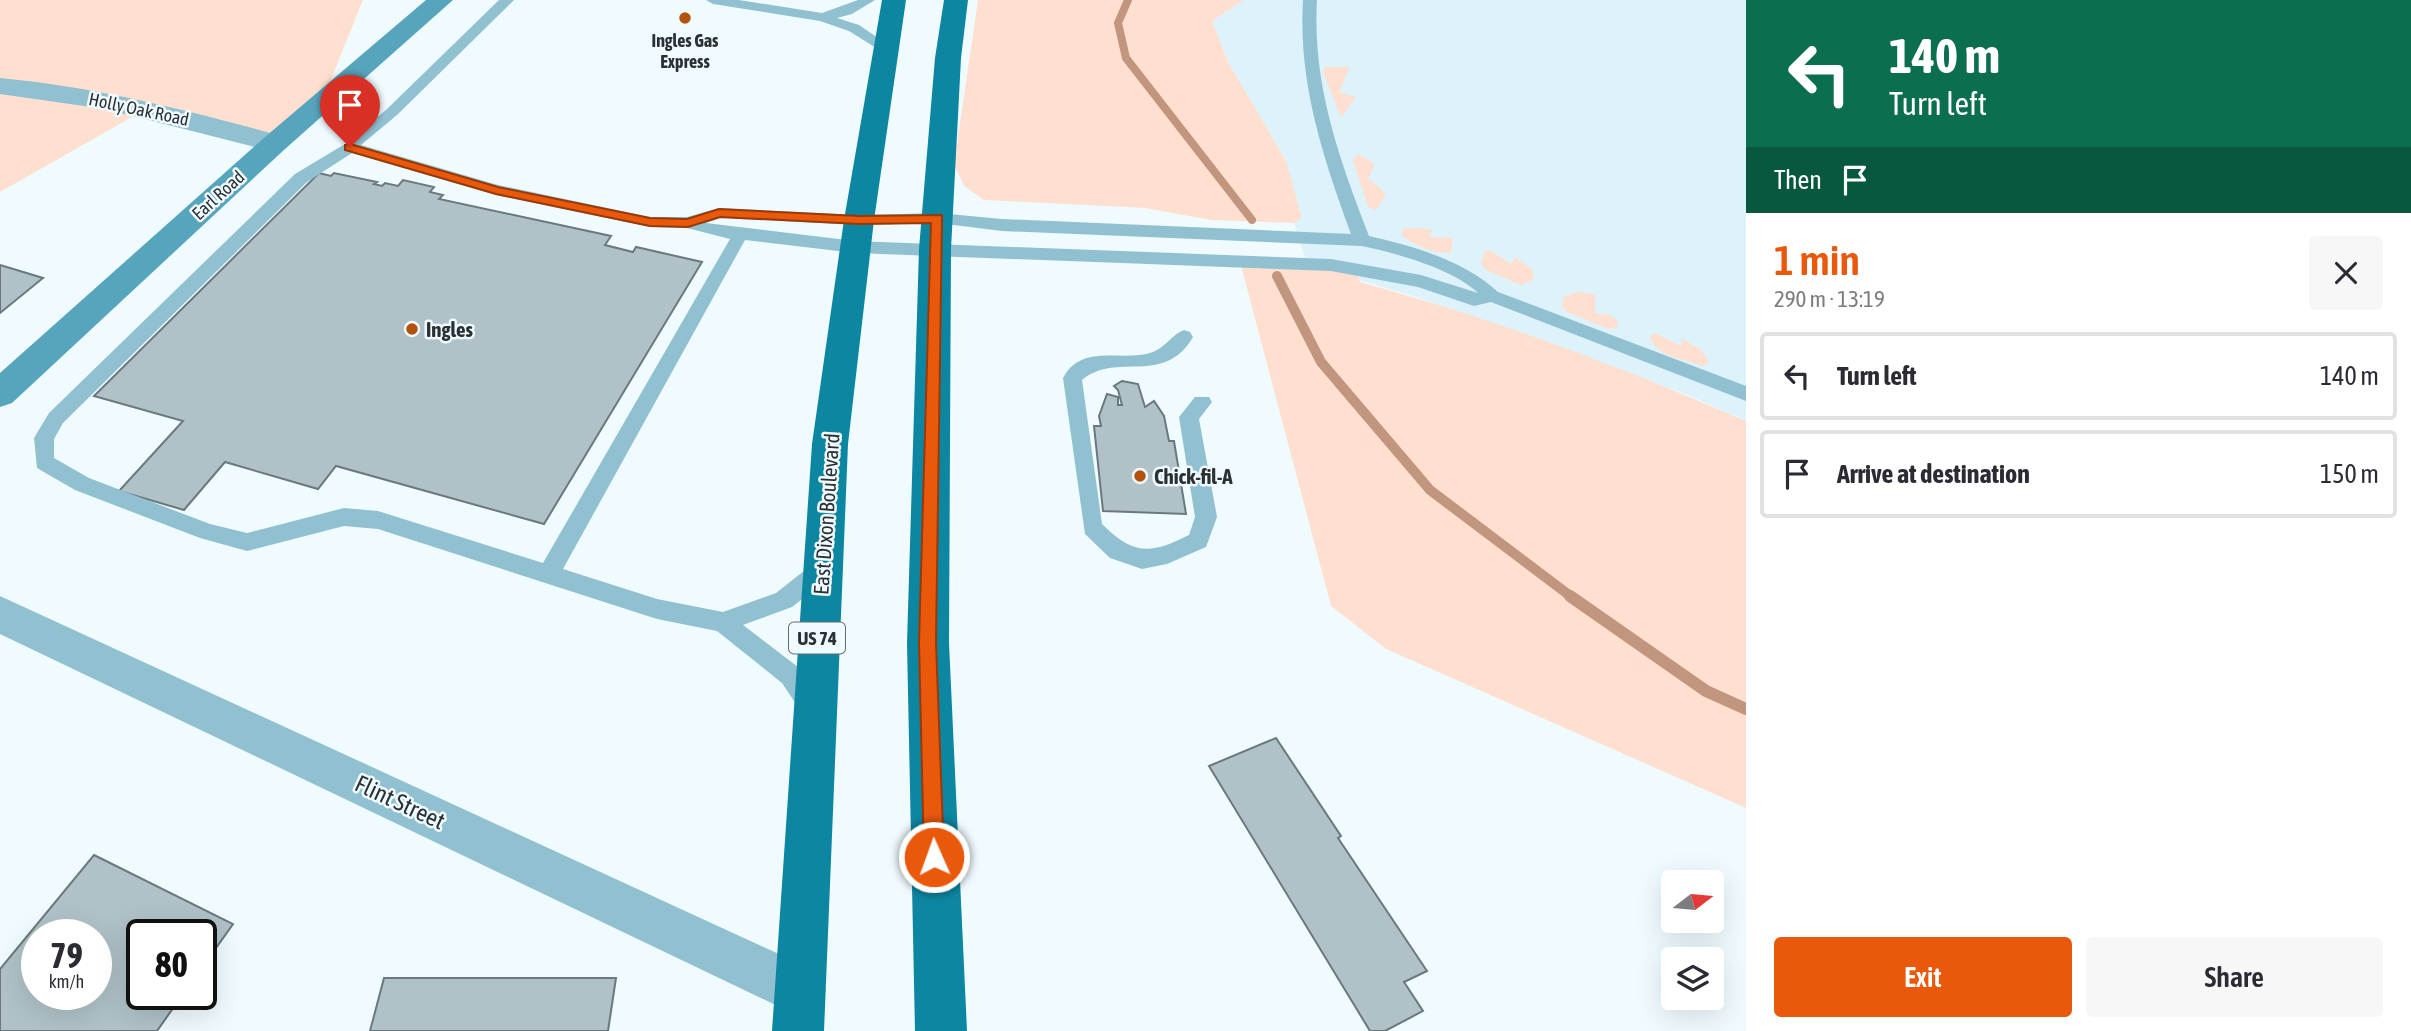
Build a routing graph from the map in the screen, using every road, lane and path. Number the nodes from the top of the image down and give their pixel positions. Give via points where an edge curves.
1 (440, 0) edge
2 (507, 0) edge
3 (713, 0) edge
4 (868, 0) edge
5 (894, 0) edge
6 (956, 0) edge
7 (1310, 0) edge
8 (801, 7) edge
9 (822, 17) junction
10 (886, 48) junction
11 (0, 86) edge
12 (275, 143) junction
13 (350, 147) junction
14 (688, 223) junction
15 (857, 234) junction
16 (936, 234) junction
17 (740, 235) junction
18 (1362, 240) junction
19 (1492, 296) junction
20 (1184, 337) dead end
21 (0, 394) edge
22 (1746, 394) edge
23 (1202, 402) dead end
24 (822, 570) junction
25 (550, 572) junction
26 (0, 614) edge
27 (723, 622) junction
28 (813, 710) junction
29 (799, 1010) edge
30 (941, 1031) edge

1 - 12 main road, Earl Road
2 - 13 lane
3 - 8 lane
4 - 9 lane
5 - 10 highway, East Dixon Boulevard / US 74
6 - 16 highway
7 - 18 lane via 1310,76
8 - 9 lane
9 - 10 lane via 854,28
10 - 15 highway, East Dixon Boulevard / US 74
11 - 12 street, Holly Oak Road via 148,108
12 - 21 main road, Earl Road
13 - 14 lane via 496,190 650,222
13 - 25 lane via 301,178 56,418 44,438 44,462 82,484 208,533 247,542 344,517 378,520
14 - 15 lane via 719,213
14 - 17 lane
15 - 16 lane
15 - 16 lane
15 - 17 lane
15 - 24 highway, East Dixon Boulevard / US 74 via 830,443
16 - 18 lane via 1002,225
16 - 19 lane via 1331,265 1421,281 1474,300
16 - 30 highway via 928,643
17 - 25 lane
18 - 19 lane via 1473,278
19 - 22 lane
20 - 23 lane via 1172,354 1154,361 1104,361 1083,366 1072,378 1092,528 1108,546 1132,559 1164,559 1198,541 1206,517 1189,417
24 - 27 lane via 784,600
24 - 28 highway, East Dixon Boulevard / US 74
25 - 27 lane via 657,609
26 - 29 street, Flint Street
27 - 28 lane via 790,675
28 - 29 highway, East Dixon Boulevard / US 74

